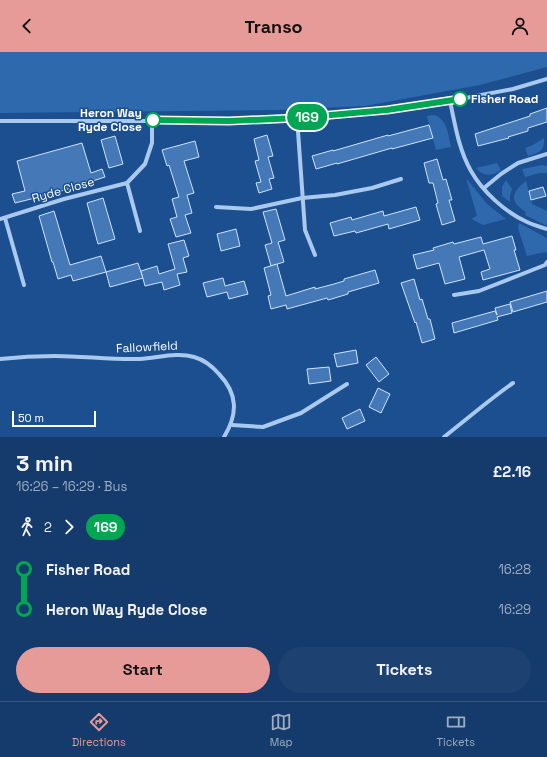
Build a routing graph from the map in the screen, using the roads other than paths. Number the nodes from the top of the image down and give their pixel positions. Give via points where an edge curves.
1 (547, 79) edge
2 (450, 101) junction
3 (297, 118) junction
4 (152, 120) junction
5 (0, 121) edge
6 (547, 154) edge
7 (401, 179) dead end
8 (127, 183) junction
9 (484, 188) junction
10 (302, 198) junction
11 (216, 207) dead end
12 (5, 218) junction
13 (0, 219) edge
14 (547, 229) edge
15 (140, 231) dead end
16 (315, 255) dead end
17 (547, 262) edge
18 (24, 285) dead end
19 (454, 295) dead end
20 (0, 359) edge
21 (513, 383) dead end
22 (347, 384) dead end
23 (232, 425) junction
24 (224, 437) edge
25 (444, 437) edge

1 - 2 street via 513,89
2 - 3 street
2 - 9 street via 463,153 471,171
3 - 4 street via 229,121
3 - 10 street
4 - 5 street
4 - 8 street via 152,143 145,164
6 - 9 street via 518,163
7 - 10 street via 372,188
8 - 12 street, Ryde Close
8 - 15 street
9 - 14 street via 504,208 526,221
10 - 11 street via 251,209
10 - 16 street via 305,230
12 - 13 street, Ryde Close
12 - 18 street
17 - 19 street via 479,291
20 - 23 street, Fallowfield via 56,356 141,358 182,354 195,357 209,363 227,382 235,405
21 - 25 street
22 - 23 street via 301,413 263,427
23 - 24 street, Fallowfield

